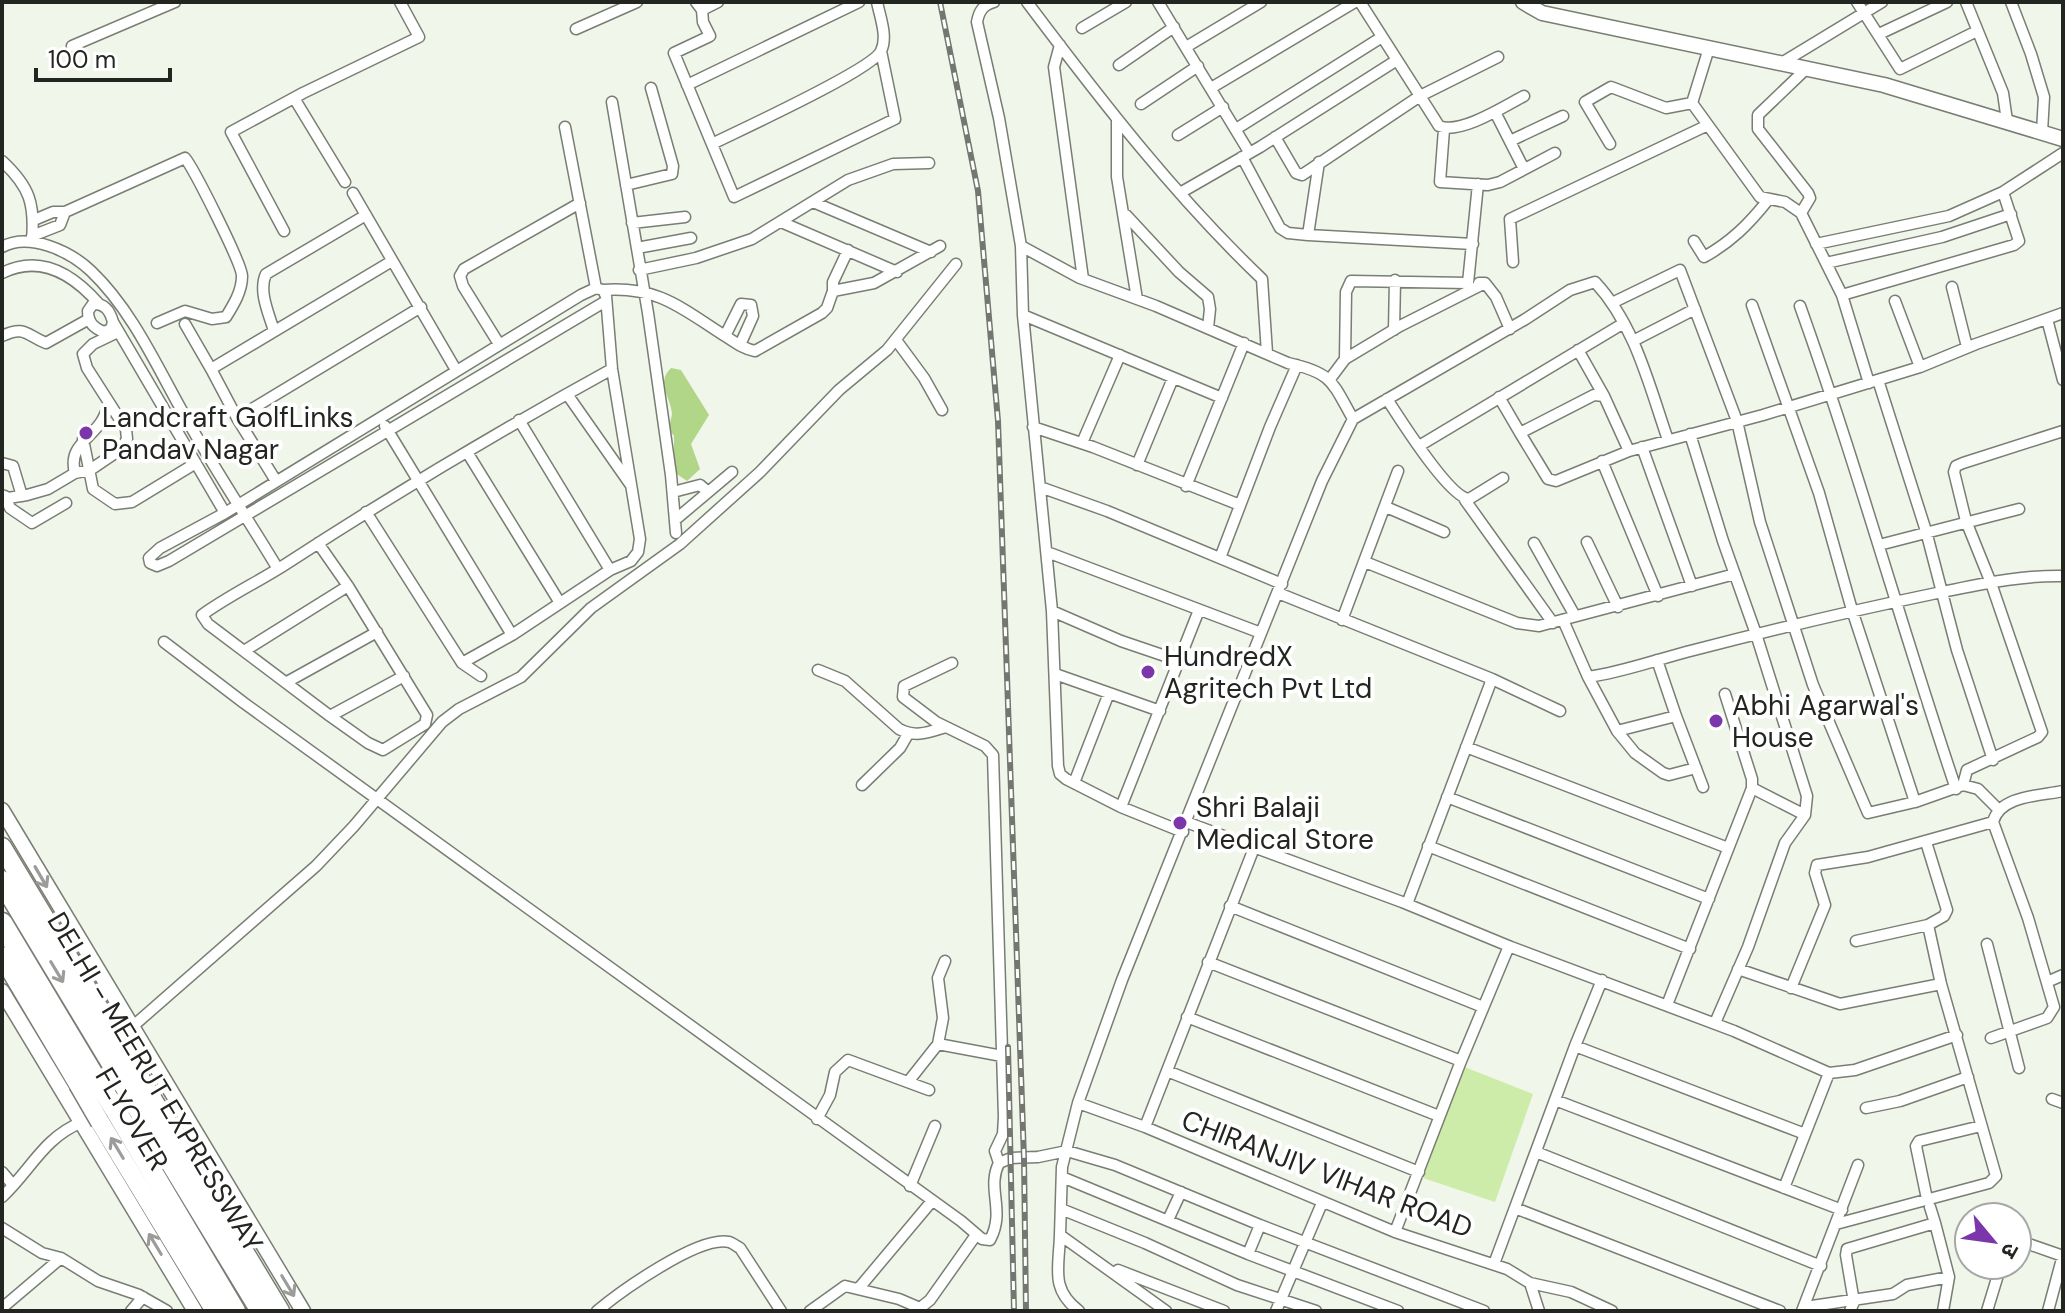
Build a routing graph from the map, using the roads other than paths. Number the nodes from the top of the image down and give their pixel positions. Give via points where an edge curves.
1 (175, 2) edge
2 (400, 2) edge
3 (637, 2) edge
4 (718, 2) edge
5 (859, 2) edge
6 (877, 2) edge
7 (994, 2) edge
8 (1027, 2) edge
9 (1126, 2) edge
10 (1158, 2) edge
11 (1261, 2) edge
12 (1358, 2) edge
13 (1523, 2) edge
14 (1857, 2) edge
15 (1882, 2) edge
16 (1947, 2) edge
17 (1966, 2) edge
18 (2011, 2) edge
19 (699, 6) edge
20 (977, 7) edge
21 (1865, 12) junction
22 (1174, 27) junction
23 (1082, 28) dead end
24 (576, 29) dead end
25 (1977, 31) junction
26 (1879, 34) junction
27 (1382, 37) junction
28 (1060, 45) junction
29 (72, 46) dead end
30 (1186, 47) junction
31 (1709, 48) junction
32 (881, 51) junction
33 (1498, 57) dead end
34 (1397, 60) junction
35 (1780, 64) junction
36 (1119, 65) dead end
37 (1198, 66) junction
38 (1806, 69) junction
39 (1900, 69) junction
40 (687, 85) junction
41 (651, 88) dead end
42 (1211, 88) junction
43 (1904, 90) junction
44 (1420, 96) junction
45 (1524, 96) dead end
46 (294, 98) junction
47 (612, 102) dead end
48 (1692, 103) junction
49 (1141, 104) dead end
50 (1223, 107) junction
51 (1495, 112) junction
52 (1563, 116) dead end
53 (1117, 120) junction
54 (2007, 121) junction
55 (1708, 125) junction
56 (565, 127) dead end
57 (1236, 129) junction
58 (1444, 129) junction
59 (2042, 132) junction
60 (1178, 135) dead end
61 (1275, 137) junction
62 (2063, 139) edge
63 (1510, 141) junction
64 (712, 144) junction
65 (1610, 144) dead end
66 (1555, 153) dead end
67 (2063, 153) edge
68 (1246, 154) junction
69 (2, 161) edge
70 (1319, 162) junction
71 (929, 163) dead end
72 (1524, 169) junction
73 (16, 173) junction
74 (2, 177) edge
75 (345, 182) dead end
76 (1478, 184) junction
77 (626, 185) junction
78 (2003, 192) junction
79 (353, 193) dead end
80 (1180, 193) junction
81 (1768, 200) junction
82 (813, 202) junction
83 (580, 203) junction
84 (65, 212) junction
85 (1801, 213) junction
86 (1125, 214) junction
87 (2011, 214) junction
88 (366, 215) junction
89 (685, 217) dead end
90 (34, 220) junction
91 (781, 222) junction
92 (632, 223) junction
93 (284, 231) dead end
94 (1308, 235) junction
95 (691, 238) dead end
96 (32, 239) junction
97 (1694, 241) dead end
98 (1473, 244) junction
99 (1816, 244) junction
100 (1021, 246) junction
101 (2, 247) edge
102 (637, 248) junction
103 (848, 250) junction
104 (392, 261) junction
105 (1513, 262) dead end
106 (1826, 263) junction
107 (956, 264) dead end
108 (639, 270) junction
109 (897, 272) junction
110 (2, 273) edge
111 (1083, 279) junction
112 (1395, 280) junction
113 (1468, 283) junction
114 (1485, 283) junction
115 (1952, 287) dead end
116 (642, 290) junction
117 (833, 291) junction
118 (602, 293) junction
119 (1842, 295) junction
120 (1137, 299) junction
121 (1895, 301) dead end
122 (1614, 302) junction
123 (99, 304) junction
124 (1752, 305) dead end
125 (1800, 306) dead end
126 (421, 307) junction
127 (1695, 309) junction
128 (2063, 313) edge
129 (1023, 315) junction
130 (89, 319) junction
131 (2047, 319) junction
132 (157, 323) dead end
133 (1624, 323) junction
134 (185, 324) dead end
135 (116, 327) junction
136 (1208, 328) junction
137 (1510, 329) junction
138 (1394, 330) junction
139 (274, 331) junction
140 (2, 336) edge
141 (725, 336) junction
142 (896, 340) junction
143 (1633, 341) junction
144 (1244, 343) junction
145 (499, 344) junction
146 (740, 345) junction
147 (1967, 347) junction
148 (1578, 350) junction
149 (1267, 353) junction
150 (1120, 355) junction
151 (1345, 359) junction
152 (1297, 365) junction
153 (1920, 367) junction
154 (211, 369) junction
155 (612, 369) junction
156 (456, 370) junction
157 (1173, 378) junction
158 (1330, 379) junction
159 (2063, 380) edge
160 (1873, 381) junction
161 (567, 394) junction
162 (1832, 394) junction
163 (1604, 396) junction
164 (1499, 397) junction
165 (1222, 398) junction
166 (1387, 399) junction
167 (109, 403) junction
168 (1789, 407) junction
169 (942, 410) dead end
170 (380, 417) junction
171 (237, 418) junction
172 (1353, 419) junction
173 (519, 420) junction
174 (1737, 421) junction
175 (1033, 427) junction
176 (388, 429) junction
177 (2063, 431) edge
178 (1520, 433) junction
179 (1690, 434) junction
180 (83, 439) junction
181 (1668, 440) junction
182 (1082, 443) junction
183 (1419, 446) junction
184 (1642, 447) junction
185 (1629, 451) junction
186 (467, 452) junction
187 (1602, 461) junction
188 (2, 463) edge
189 (196, 463) junction
190 (1137, 465) junction
191 (90, 470) junction
192 (1398, 471) dead end
193 (732, 472) dead end
194 (75, 473) junction
195 (1503, 478) dead end
196 (276, 481) junction
197 (419, 483) junction
198 (631, 485) junction
199 (1186, 486) junction
200 (1040, 487) junction
201 (673, 492) junction
202 (708, 492) junction
203 (3, 496) edge
204 (22, 496) junction
205 (1465, 500) junction
206 (66, 503) dead end
207 (239, 504) junction
208 (1240, 505) junction
209 (1386, 507) junction
210 (2019, 509) dead end
211 (366, 512) junction
212 (225, 513) junction
213 (245, 515) junction
214 (675, 520) junction
215 (1966, 521) junction
216 (1926, 531) junction
217 (1444, 532) dead end
218 (676, 533) dead end
219 (1587, 542) dead end
220 (318, 543) junction
221 (1534, 543) dead end
222 (1879, 545) junction
223 (1047, 552) junction
224 (1220, 558) junction
225 (1365, 562) junction
226 (278, 569) junction
227 (610, 570) junction
228 (1735, 574) junction
229 (2063, 576) edge
230 (1991, 583) junction
231 (348, 586) junction
232 (1692, 586) junction
233 (1280, 589) junction
234 (1942, 592) junction
235 (1658, 596) junction
236 (1895, 601) junction
237 (560, 603) junction
238 (1618, 607) junction
239 (1199, 610) junction
240 (1852, 610) junction
241 (1052, 611) junction
242 (1575, 616) junction
243 (1342, 620) junction
244 (1558, 621) junction
245 (1794, 625) junction
246 (377, 632) junction
247 (1261, 633) junction
248 (1756, 634) junction
249 (512, 635) junction
250 (164, 642) dead end
251 (244, 651) junction
252 (1657, 660) junction
253 (1180, 661) junction
254 (462, 663) junction
255 (952, 663) dead end
256 (818, 670) dead end
257 (1055, 674) junction
258 (404, 676) junction
259 (481, 676) dead end
260 (1588, 677) junction
261 (1492, 679) junction
262 (287, 682) junction
263 (1109, 693) junction
264 (1725, 694) dead end
265 (1160, 711) junction
266 (1560, 711) dead end
267 (330, 716) junction
268 (1676, 716) junction
269 (946, 727) junction
270 (1617, 731) junction
271 (908, 734) junction
272 (1466, 747) junction
273 (1993, 760) junction
274 (1696, 768) junction
275 (1074, 783) junction
276 (862, 785) dead end
277 (1703, 787) dead end
278 (1960, 787) junction
279 (1752, 788) junction
280 (2063, 791) edge
281 (377, 797) junction
282 (1447, 797) junction
283 (1915, 802) junction
284 (1121, 807) junction
285 (2, 810) edge
286 (1999, 810) junction
287 (1805, 815) junction
288 (1993, 822) junction
289 (1184, 827) junction
290 (1926, 842) junction
291 (1428, 846) junction
292 (2, 847) edge
293 (1254, 848) junction
294 (1728, 848) junction
295 (2, 881) edge
296 (1709, 899) junction
297 (1407, 904) junction
298 (1230, 906) junction
299 (2, 923) edge
300 (1928, 925) junction
301 (1856, 941) dead end
302 (1987, 944) dead end
303 (1509, 946) junction
304 (1690, 949) junction
305 (2, 956) edge
306 (945, 961) dead end
307 (1208, 962) junction
308 (1738, 969) junction
309 (2063, 975) edge
310 (1602, 980) junction
311 (2047, 982) junction
312 (1941, 984) junction
313 (1791, 988) junction
314 (4, 999) edge
315 (1667, 1005) junction
316 (1483, 1007) junction
317 (1187, 1017) junction
318 (1715, 1023) junction
319 (132, 1027) junction
320 (2012, 1031) junction
321 (1957, 1035) junction
322 (1991, 1038) dead end
323 (938, 1044) junction
324 (1575, 1046) junction
325 (146, 1052) junction
326 (1002, 1056) junction
327 (1461, 1061) junction
328 (2019, 1068) dead end
329 (1167, 1071) junction
330 (158, 1072) junction
331 (1829, 1073) junction
332 (1968, 1077) junction
333 (908, 1082) junction
334 (929, 1090) dead end
335 (1555, 1100) junction
336 (70, 1103) junction
337 (1078, 1103) junction
338 (124, 1106) junction
339 (1866, 1108) dead end
340 (1439, 1116) junction
341 (817, 1119) junction
342 (82, 1122) junction
343 (935, 1126) dead end
344 (1981, 1126) junction
345 (1145, 1127) junction
346 (1805, 1134) junction
347 (1067, 1151) junction
348 (1536, 1152) junction
349 (999, 1163) junction
350 (1858, 1165) dead end
351 (2, 1172) edge
352 (1419, 1172) junction
353 (1062, 1177) junction
354 (13, 1185) junction
355 (910, 1186) junction
356 (1784, 1188) junction
357 (1181, 1192) junction
358 (2, 1197) edge
359 (932, 1201) junction
360 (1322, 1203) junction
361 (1928, 1203) junction
362 (1515, 1208) junction
363 (1061, 1209) junction
364 (1842, 1210) junction
365 (1168, 1220) junction
366 (1935, 1223) junction
367 (1836, 1224) junction
368 (1260, 1225) junction
369 (2, 1228) edge
370 (1395, 1232) junction
371 (976, 1235) junction
372 (1060, 1235) junction
373 (1305, 1242) junction
374 (2033, 1246) edge
375 (1248, 1254) junction
376 (2063, 1256) edge
377 (61, 1258) junction
378 (1103, 1264) junction
379 (1494, 1264) junction
380 (1821, 1266) junction
381 (1293, 1270) junction
382 (1949, 1277) junction
383 (1996, 1281) edge
384 (1530, 1283) junction
385 (859, 1288) junction
386 (143, 1297) junction
387 (1281, 1298) junction
388 (1852, 1306) edge
389 (2, 1308) edge
390 (1807, 1309) edge
391 (192, 1310) edge
392 (131, 1311) edge
393 (167, 1311) edge
394 (215, 1311) edge
395 (235, 1311) edge
396 (261, 1311) edge
397 (280, 1311) edge
398 (303, 1311) edge
399 (597, 1311) edge
400 (781, 1311) edge
401 (810, 1311) edge
402 (1079, 1311) edge
403 (1166, 1311) edge
404 (1224, 1311) edge
405 (1276, 1311) edge
406 (1316, 1311) edge
407 (1398, 1311) edge
408 (1484, 1311) edge
409 (1539, 1311) edge
410 (1612, 1311) edge
411 (1780, 1311) edge
412 (1943, 1311) edge
413 (1987, 1311) edge
414 (2048, 1311) edge

1 - 29 street
2 - 46 street via 419,37
3 - 24 street
4 - 19 street
5 - 40 street
6 - 32 street
7 - 20 street
8 - 28 street
9 - 23 street
10 - 22 street
11 - 30 street
12 - 27 street
12 - 42 street
13 - 31 street via 1542,13
14 - 21 street
15 - 21 street
16 - 26 street
17 - 25 street
18 - 59 street via 2044,97
19 - 40 street via 710,36 674,53
20 - 100 street
21 - 26 street
21 - 35 street
22 - 30 street
22 - 36 street
25 - 39 street
25 - 54 street via 2003,93
26 - 39 street
27 - 34 street
27 - 57 street
28 - 53 street
28 - 111 street via 1054,67
30 - 37 street
31 - 35 street
31 - 48 street
32 - 64 street via 811,96
32 - 64 street via 895,119 734,197
33 - 44 street
34 - 44 street
34 - 61 street
35 - 38 street
37 - 42 street
37 - 49 street
38 - 43 street
38 - 85 street via 1758,115 1757,122 1808,193
39 - 43 street
40 - 64 street
41 - 77 street via 672,174
42 - 50 street
43 - 54 street
44 - 58 street
44 - 70 street
45 - 51 street
46 - 75 street
46 - 93 street via 231,132
47 - 77 street
48 - 55 street
48 - 65 street via 1666,108 1611,87 1585,102
50 - 57 street
50 - 60 street
51 - 58 street
51 - 63 street
52 - 63 street
53 - 80 street
53 - 86 street via 1117,177
54 - 59 street
55 - 81 street via 1754,191
55 - 105 street via 1510,219
56 - 83 street
57 - 68 street
58 - 76 street via 1440,182
59 - 62 street
61 - 68 street
61 - 70 street via 1296,173 1302,175
63 - 72 street
66 - 72 street
67 - 78 street
68 - 80 street
68 - 94 street via 1280,228
69 - 73 street
70 - 94 street
71 - 82 street via 893,164 848,180
72 - 76 street via 1500,182
73 - 74 street
73 - 90 street via 29,194
76 - 98 street
77 - 92 street
78 - 87 street
78 - 99 street via 1949,216
79 - 88 street
80 - 149 street via 1262,279
81 - 85 street via 1785,202
81 - 97 street via 1721,248 1704,257
82 - 91 street
82 - 109 street via 936,249
83 - 118 street
83 - 145 street via 464,269 463,286
84 - 90 street
84 - 96 street via 60,225
84 - 132 street via 181,158 194,168 236,255 240,289 226,317 212,319 185,311
85 - 99 street
86 - 120 street
86 - 136 street via 1208,297
87 - 106 street via 1942,237
87 - 119 street via 2019,241 2014,245
88 - 104 street
88 - 139 street via 266,274 264,291
89 - 92 street
90 - 96 street
91 - 103 street
91 - 108 street via 752,239 696,258
92 - 102 street
94 - 98 street
95 - 102 street
96 - 101 street
96 - 207 street via 90,269 127,315
98 - 113 street
99 - 106 street
100 - 111 street
100 - 129 street
102 - 108 street
103 - 109 street
103 - 117 street
104 - 126 street
104 - 139 street
106 - 119 street
107 - 142 street
108 - 116 street
109 - 117 street via 865,287
110 - 123 street via 46,265
111 - 120 street
112 - 113 street
112 - 138 street
112 - 151 street via 1351,281 1346,292
113 - 114 street
114 - 137 street
114 - 138 street
115 - 147 street
116 - 118 street
116 - 141 street via 669,300
116 - 201 street
117 - 146 street via 822,313 755,351
118 - 145 street
118 - 155 street
118 - 176 street
119 - 160 street
120 - 136 street
121 - 153 street
122 - 127 street via 1680,270
122 - 133 street
122 - 137 street via 1595,282 1570,290
123 - 130 street via 88,311
123 - 135 street
124 - 168 street
125 - 162 street
126 - 156 street
126 - 171 street
127 - 143 street
127 - 174 street
128 - 131 street
129 - 150 street
129 - 175 street
130 - 135 street via 104,332
130 - 140 street via 46,343 22,330
131 - 147 street
131 - 159 street
133 - 143 street
133 - 148 street
134 - 154 street
135 - 167 street via 83,354
135 - 189 street
136 - 144 street
137 - 166 street
138 - 151 street
139 - 154 street
141 - 146 street
141 - 146 street via 741,304 751,305 753,316
142 - 169 street
142 - 281 street via 680,544 591,608 521,677 442,722
143 - 181 street
144 - 149 street
144 - 165 street
145 - 156 street
147 - 153 street
148 - 163 street
148 - 164 street
149 - 152 street
150 - 157 street
150 - 182 street
151 - 158 street
152 - 158 street
152 - 208 street
153 - 160 street
154 - 171 street
155 - 161 street
155 - 198 street
156 - 170 street
157 - 165 street
157 - 190 street
158 - 172 street
160 - 162 street
160 - 216 street
161 - 173 street
161 - 198 street
162 - 168 street
162 - 222 street
163 - 178 street via 1594,395
163 - 185 street
164 - 178 street
164 - 183 street
165 - 199 street
166 - 172 street
166 - 183 street
167 - 180 street via 103,421
167 - 191 street via 127,439
168 - 174 street
168 - 240 street
170 - 176 street
170 - 196 street
171 - 196 street
172 - 233 street via 1322,481
173 - 186 street
173 - 227 street
174 - 179 street
174 - 245 street via 1760,522
175 - 182 street
175 - 200 street
176 - 197 street
176 - 213 street
177 - 215 street via 1956,466
178 - 187 street via 1548,479 1556,481
179 - 181 street
179 - 228 street
180 - 191 street
180 - 194 street
181 - 184 street
182 - 190 street
183 - 205 street
184 - 185 street
184 - 232 street
185 - 187 street
186 - 197 street
186 - 237 street
187 - 235 street
188 - 204 street via 13,466
189 - 191 street via 132,502 115,504 93,489
189 - 212 street
190 - 199 street
191 - 194 street
192 - 209 street
193 - 202 street
194 - 204 street
195 - 205 street
196 - 207 street
197 - 211 street
197 - 249 street
198 - 227 street via 638,552
199 - 208 street
200 - 223 street
200 - 224 street
201 - 202 street via 700,485
201 - 214 street
202 - 214 street
203 - 204 street
203 - 206 street via 10,508 32,523
205 - 244 street
207 - 212 street
207 - 213 street
208 - 224 street
209 - 217 street
209 - 225 street
210 - 215 street
211 - 220 street
211 - 254 street
212 - 213 street via 152,553 150,563 169,561
213 - 226 street
214 - 218 street
215 - 216 street
215 - 230 street
216 - 222 street
216 - 234 street
219 - 238 street
220 - 226 street
220 - 231 street
221 - 242 street
222 - 236 street
223 - 239 street
223 - 241 street
224 - 233 street
225 - 243 street
225 - 244 street via 1517,623 1539,626
226 - 251 street via 202,615
227 - 237 street
228 - 232 street
228 - 248 street
229 - 230 street
230 - 234 street
230 - 273 street via 2042,732
231 - 246 street
231 - 251 street
232 - 235 street
233 - 243 street
233 - 247 street
234 - 236 street
234 - 273 street
235 - 238 street
236 - 240 street
236 - 278 street
237 - 249 street
238 - 242 street
239 - 247 street
239 - 253 street
240 - 245 street
240 - 283 street
241 - 253 street
241 - 257 street
242 - 244 street
243 - 261 street
244 - 260 street
245 - 248 street
245 - 283 street via 1813,685 1868,813
246 - 258 street
246 - 262 street
247 - 289 street
248 - 252 street
248 - 287 street via 1807,796
249 - 254 street
250 - 281 street
251 - 262 street
252 - 260 street
252 - 268 street
253 - 265 street
254 - 259 street
255 - 269 street via 904,686 902,692
256 - 271 street via 845,681
257 - 263 street
257 - 275 street via 1058,766 1060,774
258 - 267 street
258 - 267 street via 427,720 391,747 378,748
260 - 270 street
261 - 266 street
261 - 272 street
262 - 267 street
263 - 265 street
263 - 275 street
264 - 279 street
265 - 284 street
268 - 270 street
268 - 274 street
269 - 271 street
269 - 326 street via 993,755
270 - 274 street via 1635,753 1663,773
271 - 276 street
272 - 282 street
272 - 294 street
273 - 278 street via 1967,770
274 - 277 street
275 - 284 street
278 - 283 street
278 - 286 street via 1978,789
279 - 287 street
279 - 294 street
280 - 286 street via 2010,802
281 - 319 street via 296,885
281 - 341 street
282 - 291 street
282 - 296 street
284 - 289 street
285 -> 319 street
286 - 288 street
287 - 308 street via 1785,843
288 - 290 street
288 - 311 street
289 - 293 street
289 - 337 street
290 - 300 street via 1947,910
290 - 313 street via 1817,865 1825,905
291 - 297 street
291 - 304 street
292 - 397 highway, FLYOVER, bridge
293 - 297 street
293 - 298 street
294 - 296 street
295 -> 338 highway, DELHI - MEERUT EXPRESSWAY, bridge via 108,1057
296 - 304 street
297 - 303 street
298 - 307 street
298 - 316 street
299 - 338 highway, DELHI - MEERUT EXPRESSWAY, bridge via 92,1073
300 - 301 street
300 - 312 street
302 - 320 street
303 - 310 street
303 - 316 street
304 - 315 street
394 -> 305 highway, FLYOVER, bridge
306 - 323 street via 938,978 943,1018
307 - 317 street
307 - 327 street
308 - 313 street
308 - 318 street
309 - 311 street
310 - 315 street
310 - 324 street
311 - 320 street via 2054,1004 2051,1014
312 - 313 street via 1840,1004
312 - 321 street
314 - 336 street
315 - 318 street
316 - 327 street
317 - 329 street
317 - 340 street
318 - 331 street
319 - 325 street
320 - 322 street
320 - 328 street
321 - 331 street via 1855,1070
321 - 332 street
323 - 326 street
323 - 333 street
324 - 335 street
324 - 346 street
325 - 330 street
325 - 336 street
326 - 349 street via 1003,1134 995,1151
327 - 340 street
329 - 345 street
329 - 352 street
330 - 342 street
330 -> 398 street
331 - 346 street
332 - 339 street
332 - 344 street
333 - 334 street
333 - 341 street via 848,1060 835,1072
335 - 348 street
335 - 356 street
336 - 342 street
337 - 345 street, CHIRANJIV VIHAR ROAD
337 - 347 street
338 - 395 highway, DELHI - MEERUT EXPRESSWAY
338 - 396 highway, DELHI - MEERUT EXPRESSWAY
340 - 352 street
341 - 355 street
342 - 354 street via 41,1149
391 -> 342 street
343 - 355 street
344 - 361 street via 1996,1171 1992,1180
344 - 361 street via 1919,1141
345 - 360 street, CHIRANJIV VIHAR ROAD
346 - 356 street
347 - 349 street
347 - 353 street
347 - 357 street
348 - 362 street
348 - 380 street
349 - 371 street via 994,1189 998,1223 990,1240
350 - 364 street
351 - 354 street
352 - 370 street
353 - 363 street
353 - 365 street
354 - 358 street
355 - 359 street
356 - 364 street
357 - 365 street
357 - 368 street
359 - 371 street
359 - 385 street
360 - 370 street, CHIRANJIV VIHAR ROAD
360 - 373 street
361 - 366 street
361 - 367 street
362 - 379 street
362 - 411 street
363 - 372 street
363 - 387 street via 1237,1285
364 - 367 street
365 - 375 street
366 - 382 street
366 - 388 street via 1847,1249
367 - 380 street
368 - 373 street
368 - 375 street
369 - 377 street via 42,1253
370 - 379 street, CHIRANJIV VIHAR ROAD
371 - 385 street via 920,1308
372 - 378 street
372 - 402 street via 1060,1294
373 - 381 street
373 - 408 street
374 - 376 street
375 - 381 street
376 - 414 street
377 - 386 street via 98,1281
377 - 389 street
378 - 403 street
378 - 404 street
379 - 384 street, CHIRANJIV VIHAR ROAD
380 - 390 street
381 - 387 street
381 - 407 street
382 - 388 street via 1907,1285
382 - 412 street
383 - 413 street
384 - 409 street
384 - 410 street, CHIRANJIV VIHAR ROAD via 1571,1292
385 - 401 street via 845,1286
386 - 392 street
386 - 393 street
387 - 405 street
387 - 406 street
388 - 390 street
399 - 400 street via 690,1250 717,1242 740,1248

